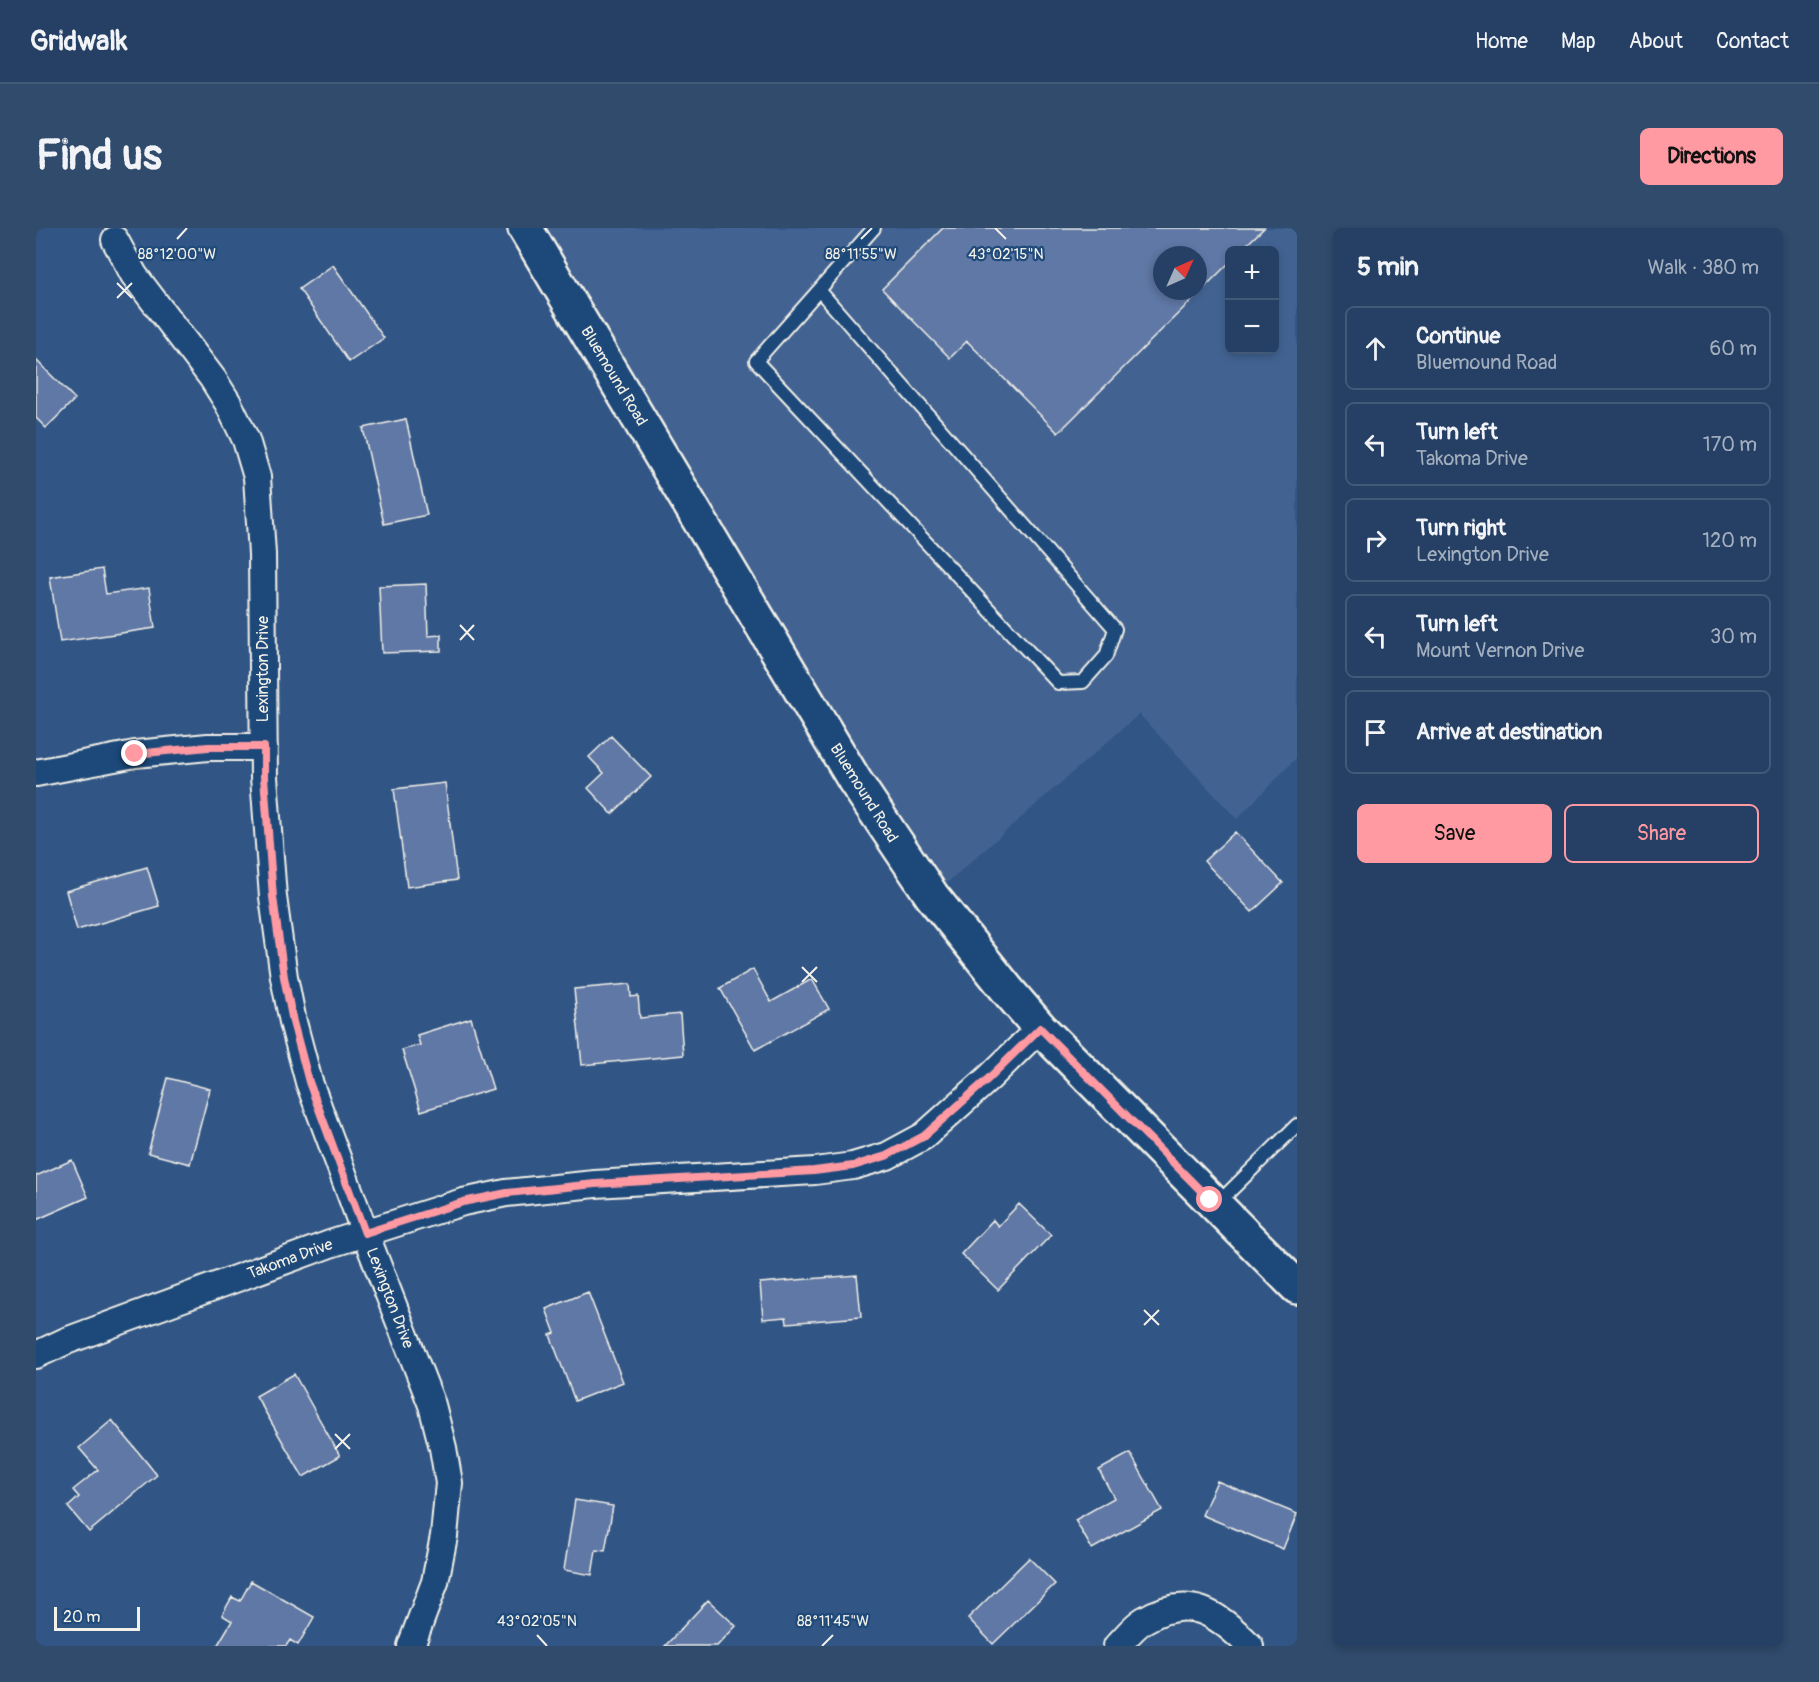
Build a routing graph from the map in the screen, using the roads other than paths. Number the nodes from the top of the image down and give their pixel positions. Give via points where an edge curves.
1 (874, 228) edge
2 (533, 231) edge
3 (116, 240) dead end
4 (819, 290) junction
5 (264, 747) junction
6 (36, 773) edge
7 (1040, 1028) junction
8 (1297, 1125) edge
9 (1215, 1206) junction
10 (365, 1233) junction
11 (1297, 1287) edge
12 (36, 1355) edge
13 (413, 1645) edge
14 (1117, 1646) edge
15 (1250, 1646) edge

1 - 4 lane
2 - 7 main road, Bluemound Road via 855,781 932,896
3 - 5 street, Lexington Drive via 134,275 213,379 246,440 256,477 262,554
4 - 4 lane via 756,361 1058,683 1083,682 1106,656 1115,629
5 - 6 street via 208,747 135,754
5 - 10 street, Lexington Drive via 273,897 293,1022 309,1082
7 - 9 main road, Bluemound Road
7 - 10 street, Takoma Drive via 924,1136 886,1156 853,1166 814,1171 507,1193 463,1202
8 - 9 lane
9 - 11 main road, Bluemound Road
10 - 12 street, Takoma Drive
10 - 13 street, Lexington Drive via 432,1405 449,1483 435,1582
14 - 15 street via 1142,1621 1164,1611 1187,1607 1206,1611 1230,1626

